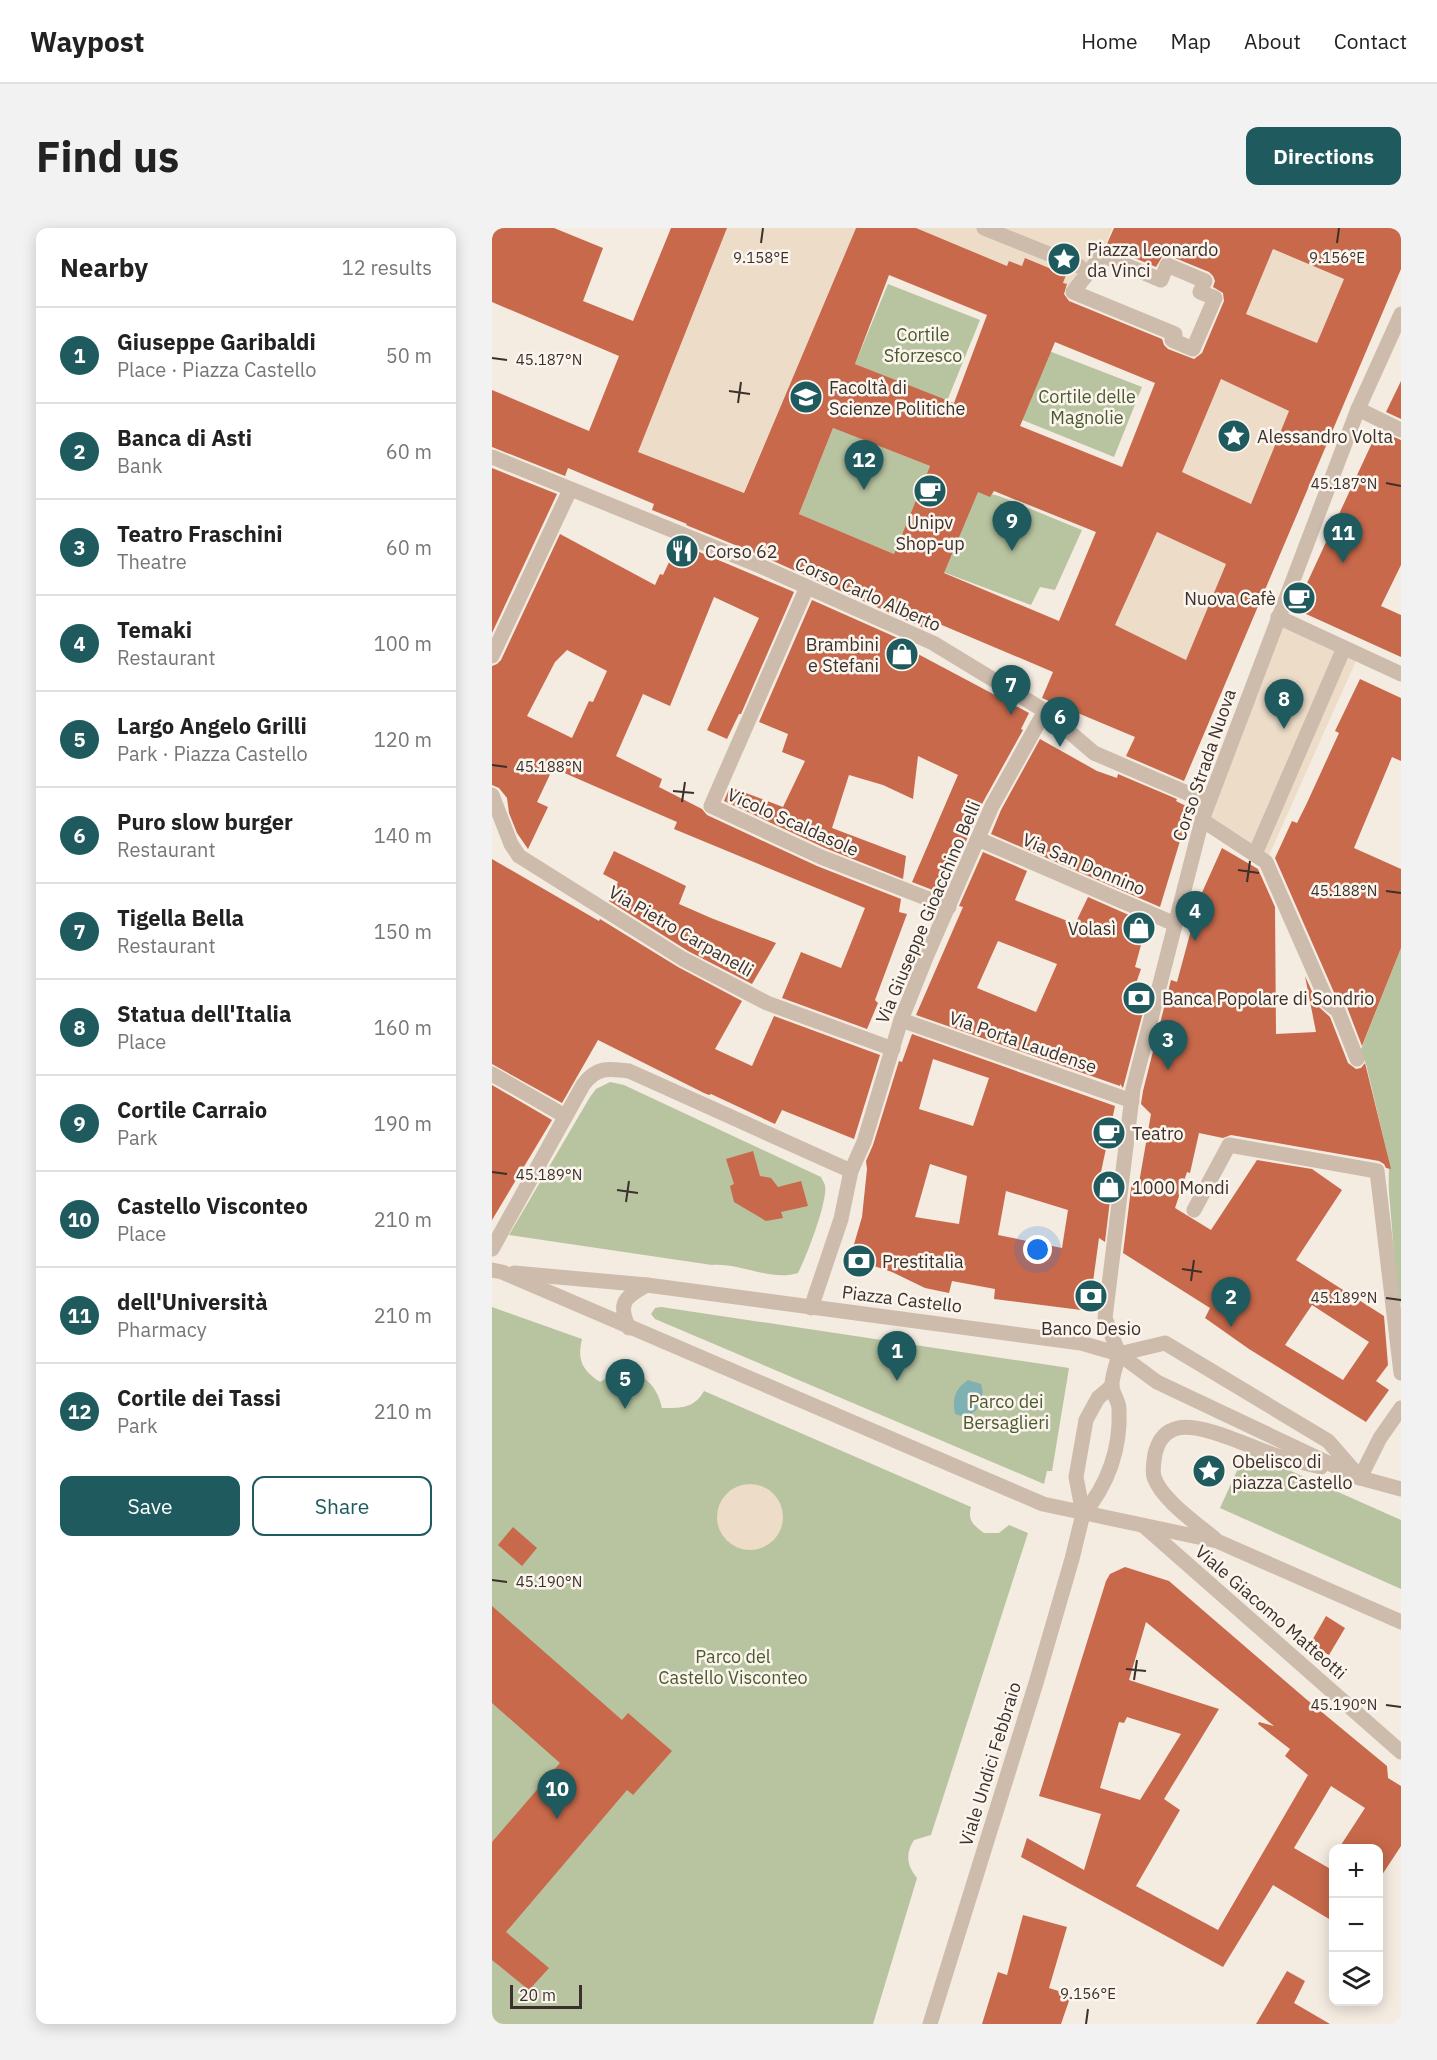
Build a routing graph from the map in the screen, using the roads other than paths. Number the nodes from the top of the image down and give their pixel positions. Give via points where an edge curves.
1 (984, 228) edge
2 (1079, 266) dead end
3 (1205, 281) joint
4 (1401, 314) edge
5 (1358, 409) junction
6 (1401, 430) edge
7 (492, 457) edge
8 (570, 490) junction
9 (807, 587) junction
10 (1278, 617) junction
11 (1344, 648) junction
12 (492, 656) edge
13 (1401, 674) edge
14 (1045, 711) junction
15 (492, 795) edge
16 (1208, 802) junction
17 (1202, 820) junction
18 (978, 839) junction
19 (1255, 854) junction
20 (949, 908) junction
21 (1175, 924) junction
22 (901, 1020) junction
23 (893, 1050) junction
24 (1357, 1059) dead end
25 (492, 1074) edge
26 (1132, 1101) junction
27 (565, 1116) junction
28 (851, 1172) junction
29 (1194, 1210) dead end
30 (492, 1249) edge
31 (497, 1271) edge
32 (647, 1285) junction
33 (811, 1308) junction
34 (629, 1328) junction
35 (1119, 1354) junction
36 (1401, 1373) edge
37 (1112, 1386) junction
38 (1401, 1408) edge
39 (1360, 1478) junction
40 (1401, 1490) edge
41 (1083, 1514) junction
42 (1142, 1524) junction
43 (1217, 1541) junction
44 (1401, 1622) edge
45 (1401, 1752) edge
46 (930, 2024) edge

1 - 2 street
3 - 3 street via 1167,265 1161,280 1102,255 1073,292 1175,334 1172,340 1193,349 1215,298 1200,292
4 - 5 street, Corso Strada Nuova
5 - 6 street
5 - 10 street, Corso Strada Nuova
7 - 8 street, Corso Carlo Alberto
8 - 9 street, Corso Carlo Alberto
8 - 12 street
9 - 14 street, Corso Carlo Alberto via 933,643
9 - 20 street, Vicolo Scaldasole via 711,806 821,857
10 - 11 street
10 - 16 street, Corso Strada Nuova
11 - 13 street
11 - 19 street
14 - 16 street, Corso Carlo Alberto via 1094,753
14 - 18 street, Via Giuseppe Gioacchino Belli
15 - 23 street, Via Pietro Carpanelli via 519,856 683,959 757,998
16 - 17 street, Corso Strada Nuova
17 - 19 street
17 - 21 street, Corso Strada Nuova
18 - 20 street, Via Giuseppe Gioacchino Belli
18 - 21 street, Via San Donnino
19 - 24 street via 1266,862 1328,1004 1338,1011
20 - 22 street, Via Giuseppe Gioacchino Belli
21 - 26 street, Corso Strada Nuova
22 - 23 street, Via Giuseppe Gioacchino Belli
22 - 26 street, Via Porta Laudense
23 - 28 street, Via Giuseppe Gioacchino Belli
25 - 27 street
26 - 35 street, Corso Strada Nuova via 1105,1318
27 - 28 street via 590,1075 601,1070 629,1071
27 - 30 street
28 - 33 street, Via Giuseppe Gioacchino Belli via 841,1219
29 - 36 street via 1229,1145 1377,1171
31 - 32 street, Piazza Castello
31 - 34 street, Piazza Castello
32 - 33 street, Piazza Castello
32 - 34 street via 624,1303 622,1314
33 - 35 street, Piazza Castello via 1061,1340
34 - 41 street, Piazza Castello via 1043,1504
35 - 37 street
35 - 39 street, Viale Giacomo Matteotti via 1157,1382
35 - 39 street via 1165,1343 1328,1441
37 - 41 street via 1119,1404 1119,1433 1111,1468 1097,1497
37 - 41 street via 1098,1398 1086,1420 1076,1477
38 - 39 street
39 - 40 street, Viale Giacomo Matteotti
39 - 43 street, Viale Giacomo Matteotti via 1202,1430 1180,1427 1170,1431 1162,1436 1154,1475 1168,1498
41 - 42 street, Viale Giacomo Matteotti
41 - 46 street, Viale Undici Febbraio via 1036,1683
42 - 43 street, Viale Giacomo Matteotti
42 - 45 street, Viale Giacomo Matteotti
43 - 44 street, Viale Giacomo Matteotti

